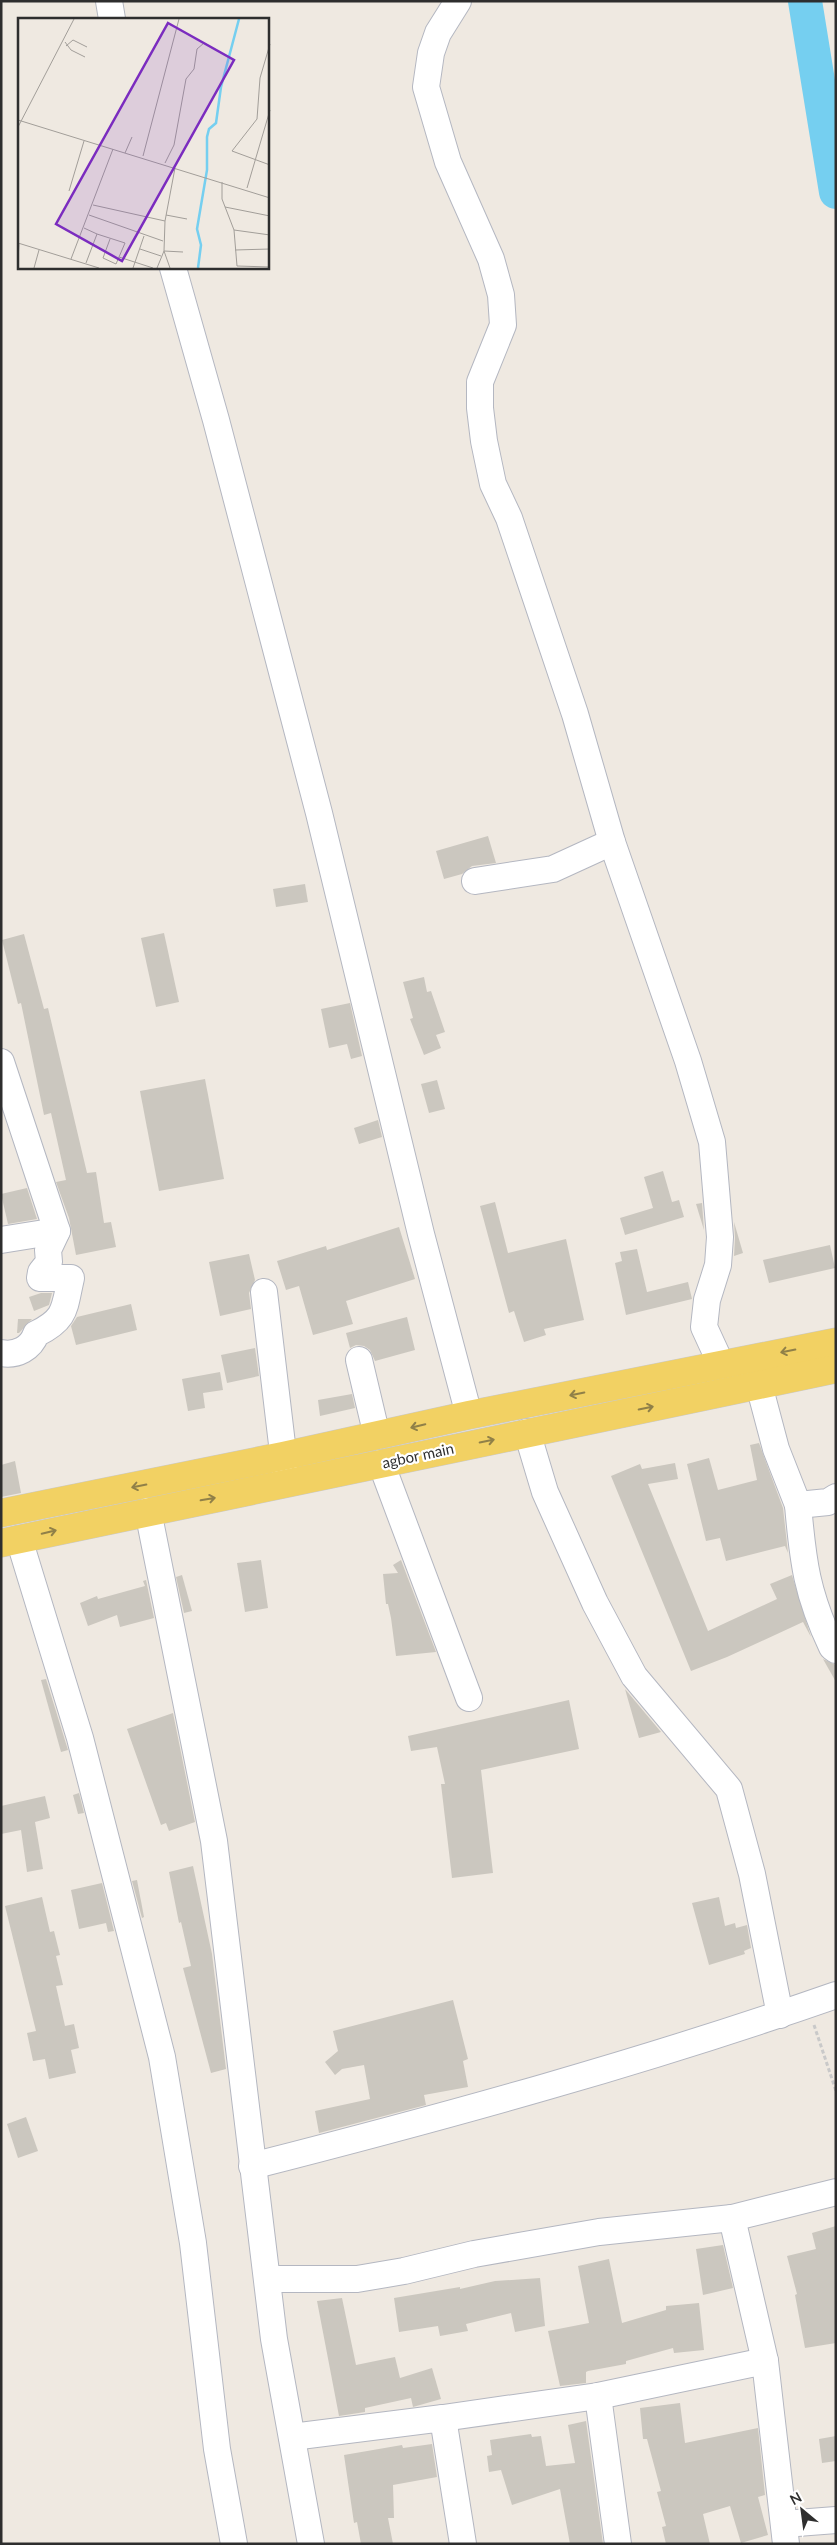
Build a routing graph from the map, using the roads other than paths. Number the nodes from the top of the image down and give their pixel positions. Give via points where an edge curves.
1 (109, 1) edge
2 (458, 1) edge
3 (112, 18) edge
4 (173, 269) edge
5 (612, 842) junction
6 (475, 881) dead end
7 (1, 1062) edge
8 (57, 1231) junction
9 (1, 1240) edge
10 (264, 1292) dead end
11 (836, 1342) edge
12 (1, 1353) edge
13 (359, 1360) dead end
14 (721, 1364) junction
15 (836, 1369) edge
16 (759, 1385) junction
17 (469, 1415) junction
18 (527, 1432) junction
19 (377, 1436) junction
20 (283, 1456) junction
21 (382, 1463) junction
22 (287, 1485) junction
23 (836, 1498) edge
24 (798, 1505) junction
25 (148, 1511) junction
26 (1, 1513) edge
27 (10, 1541) edge
28 (836, 1650) edge
29 (469, 1698) dead end
30 (836, 1995) edge
31 (780, 2015) junction
32 (252, 2166) junction
33 (836, 2192) edge
34 (732, 2218) junction
35 (268, 2279) junction
36 (765, 2360) junction
37 (598, 2396) junction
38 (444, 2418) junction
39 (292, 2436) junction
40 (836, 2520) edge
41 (785, 2534) edge
42 (234, 2544) edge
43 (311, 2544) edge
44 (463, 2544) edge
45 (618, 2544) edge

1 - 3 street
2 - 5 street via 438,33 426,87 448,162 491,259 501,295 503,325 480,382 484,441 493,484 509,518 575,714
4 - 17 street via 211,400 319,813 421,1234
5 - 6 street via 553,870
5 - 14 street via 688,1061 712,1142 720,1236 718,1265 707,1300 704,1327
7 - 8 street
8 - 9 street
8 - 12 street via 48,1250 50,1262 40,1278 71,1278 62,1316 36,1334 32,1344 24,1349
10 - 20 street
11 -> 14 main road, agbor main
13 - 19 street
14 -> 17 main road, agbor main
15 - 16 main road, agbor main
18 -> 16 main road, agbor main
16 - 24 street via 776,1449
17 -> 19 main road, agbor main
21 -> 18 main road, agbor main
18 - 31 street via 545,1492 595,1603 634,1676 728,1789 752,1874
19 - 20 main road, agbor main
20 - 22 street
20 -> 26 main road, agbor main
21 - 22 main road, agbor main
21 - 29 street
25 -> 22 main road, agbor main
23 - 24 street
24 - 28 street via 808,1588 818,1617
27 -> 25 main road, agbor main
25 - 32 street via 214,1841
27 - 42 street via 80,1738 162,2057 193,2243 217,2449
30 - 31 street
31 - 32 street via 446,2117
32 - 35 street
33 - 34 street
34 - 35 street via 600,2232 357,2279
34 - 36 street
35 - 39 street via 274,2339
36 - 37 street
36 - 41 street
37 - 38 street
37 - 45 street
38 - 39 street
38 - 44 street
39 - 43 street
40 - 41 street

